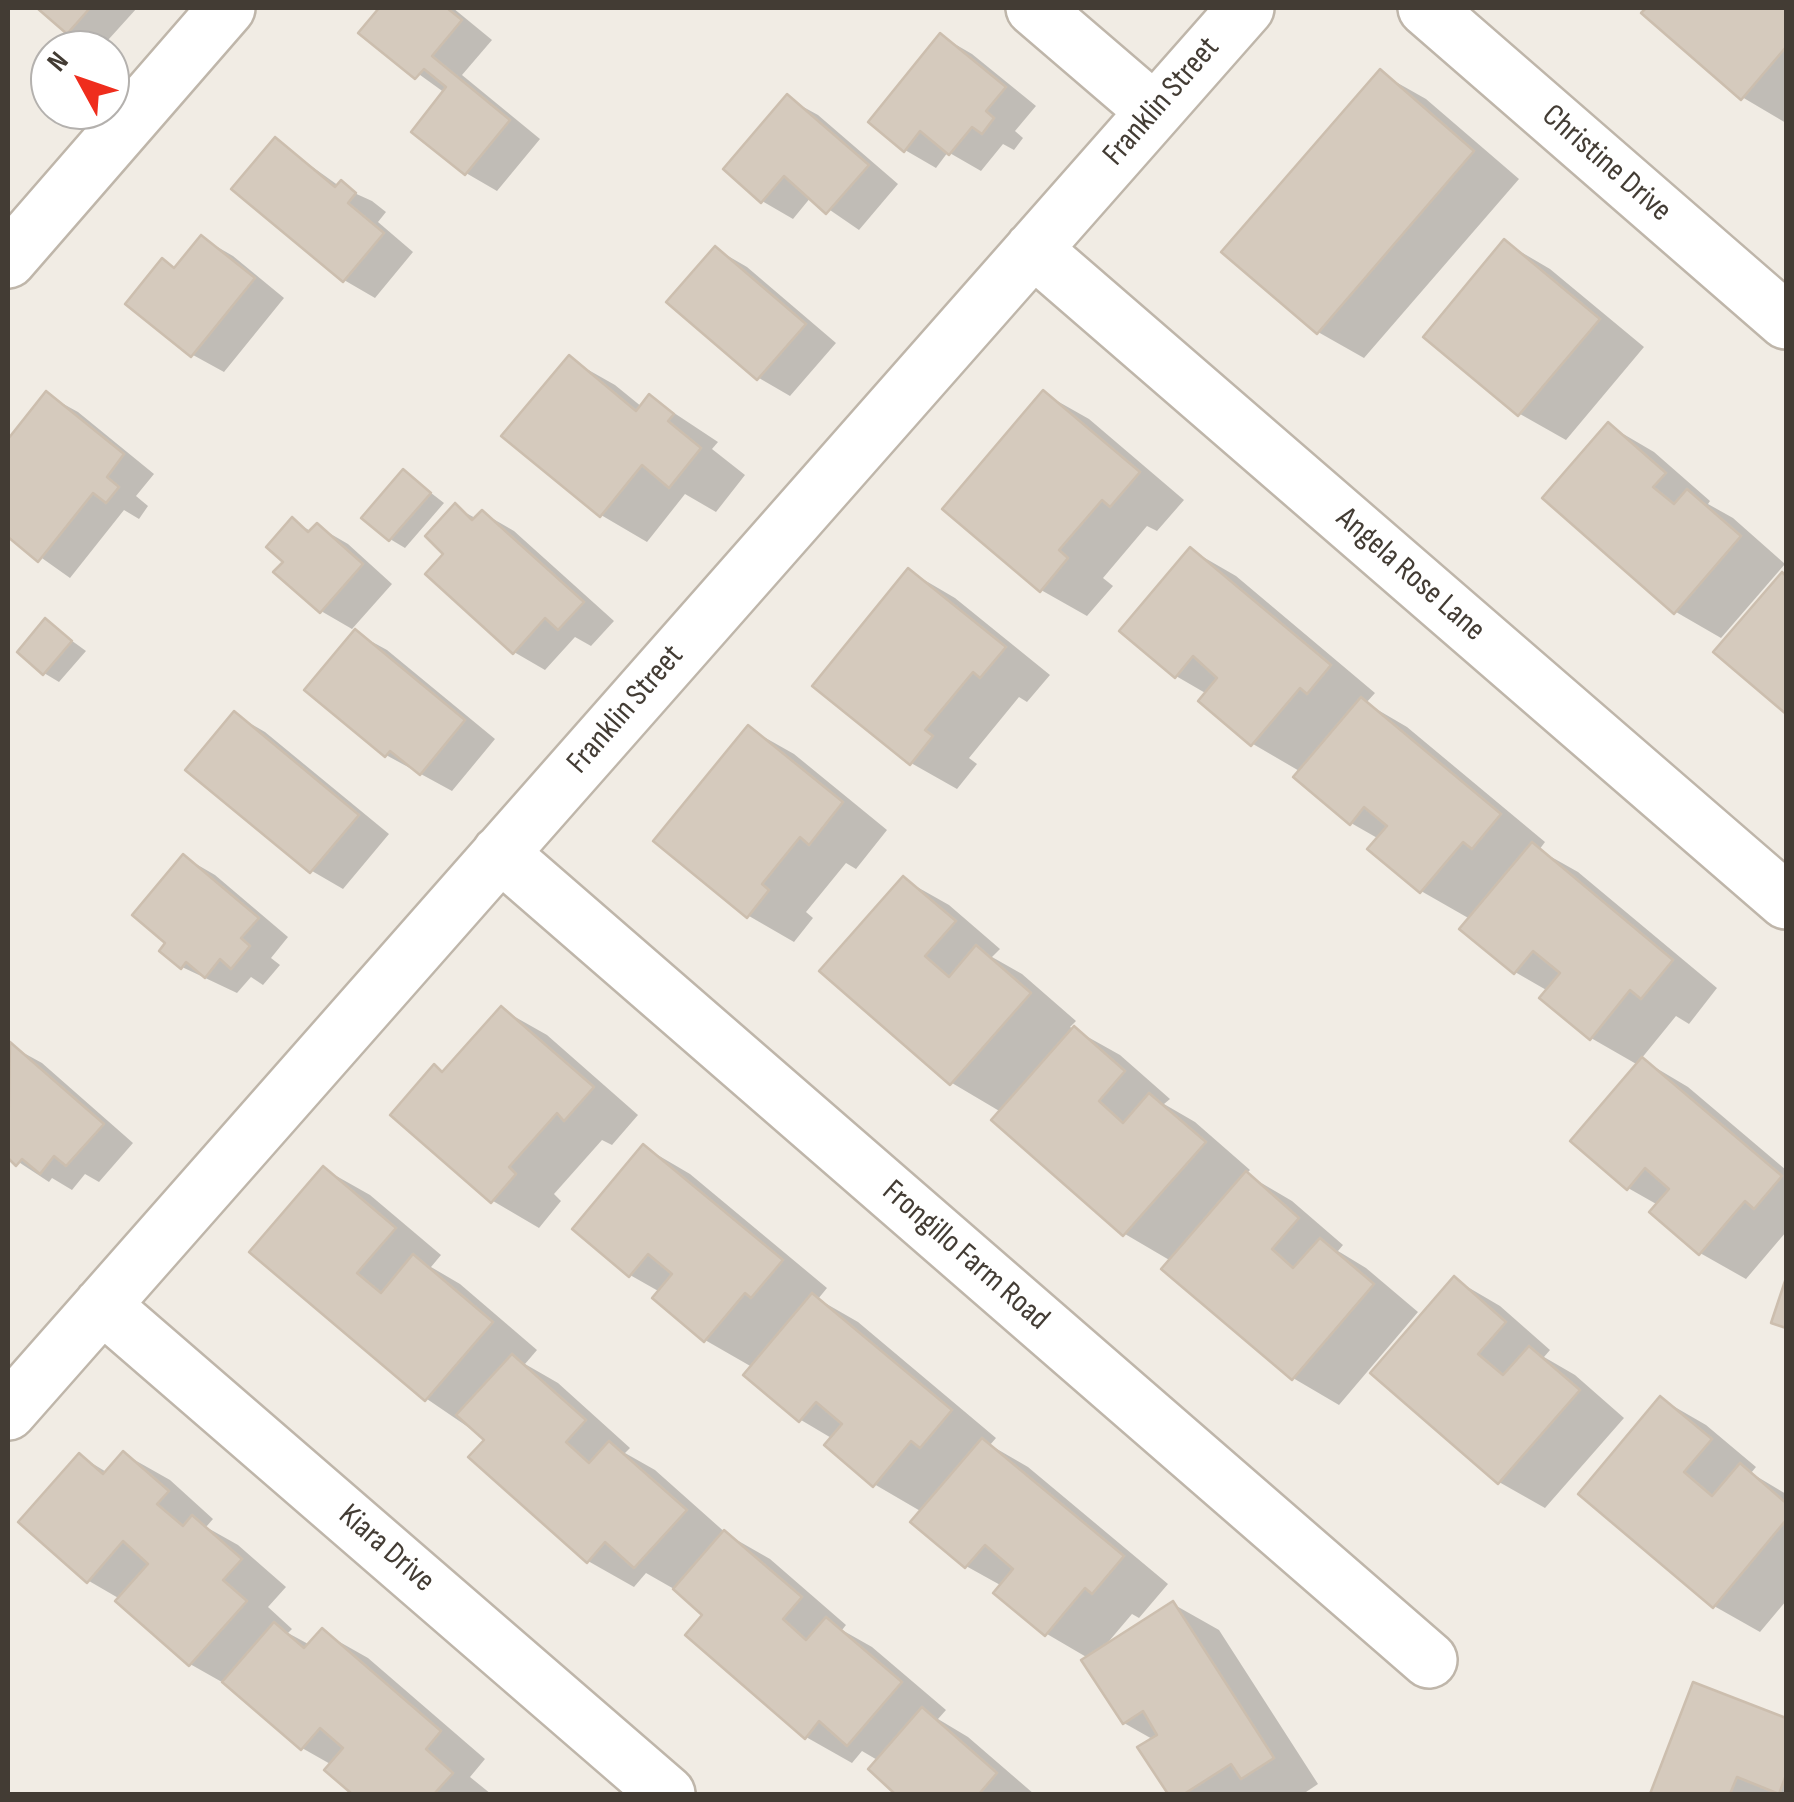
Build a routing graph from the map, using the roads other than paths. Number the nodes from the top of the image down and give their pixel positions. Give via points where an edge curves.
1 (227, 8) edge
2 (1034, 8) edge
3 (1246, 8) edge
4 (1426, 8) edge
5 (1154, 111) junction
6 (1033, 249) junction
7 (8, 260) edge
8 (1786, 320) edge
9 (500, 853) junction
10 (1786, 900) edge
11 (102, 1305) junction
12 (8, 1412) edge
13 (1429, 1660) dead end
14 (668, 1794) edge

1 - 7 street
2 - 5 street
3 - 5 street, Franklin Street
4 - 8 street, Christine Drive
5 - 6 street, Franklin Street
6 - 9 street, Franklin Street
6 - 10 street, Angela Rose Lane
9 - 11 street, Franklin Street
9 - 13 street, Frongillo Farm Road
11 - 12 street, Franklin Street
11 - 14 street, Kiara Drive

